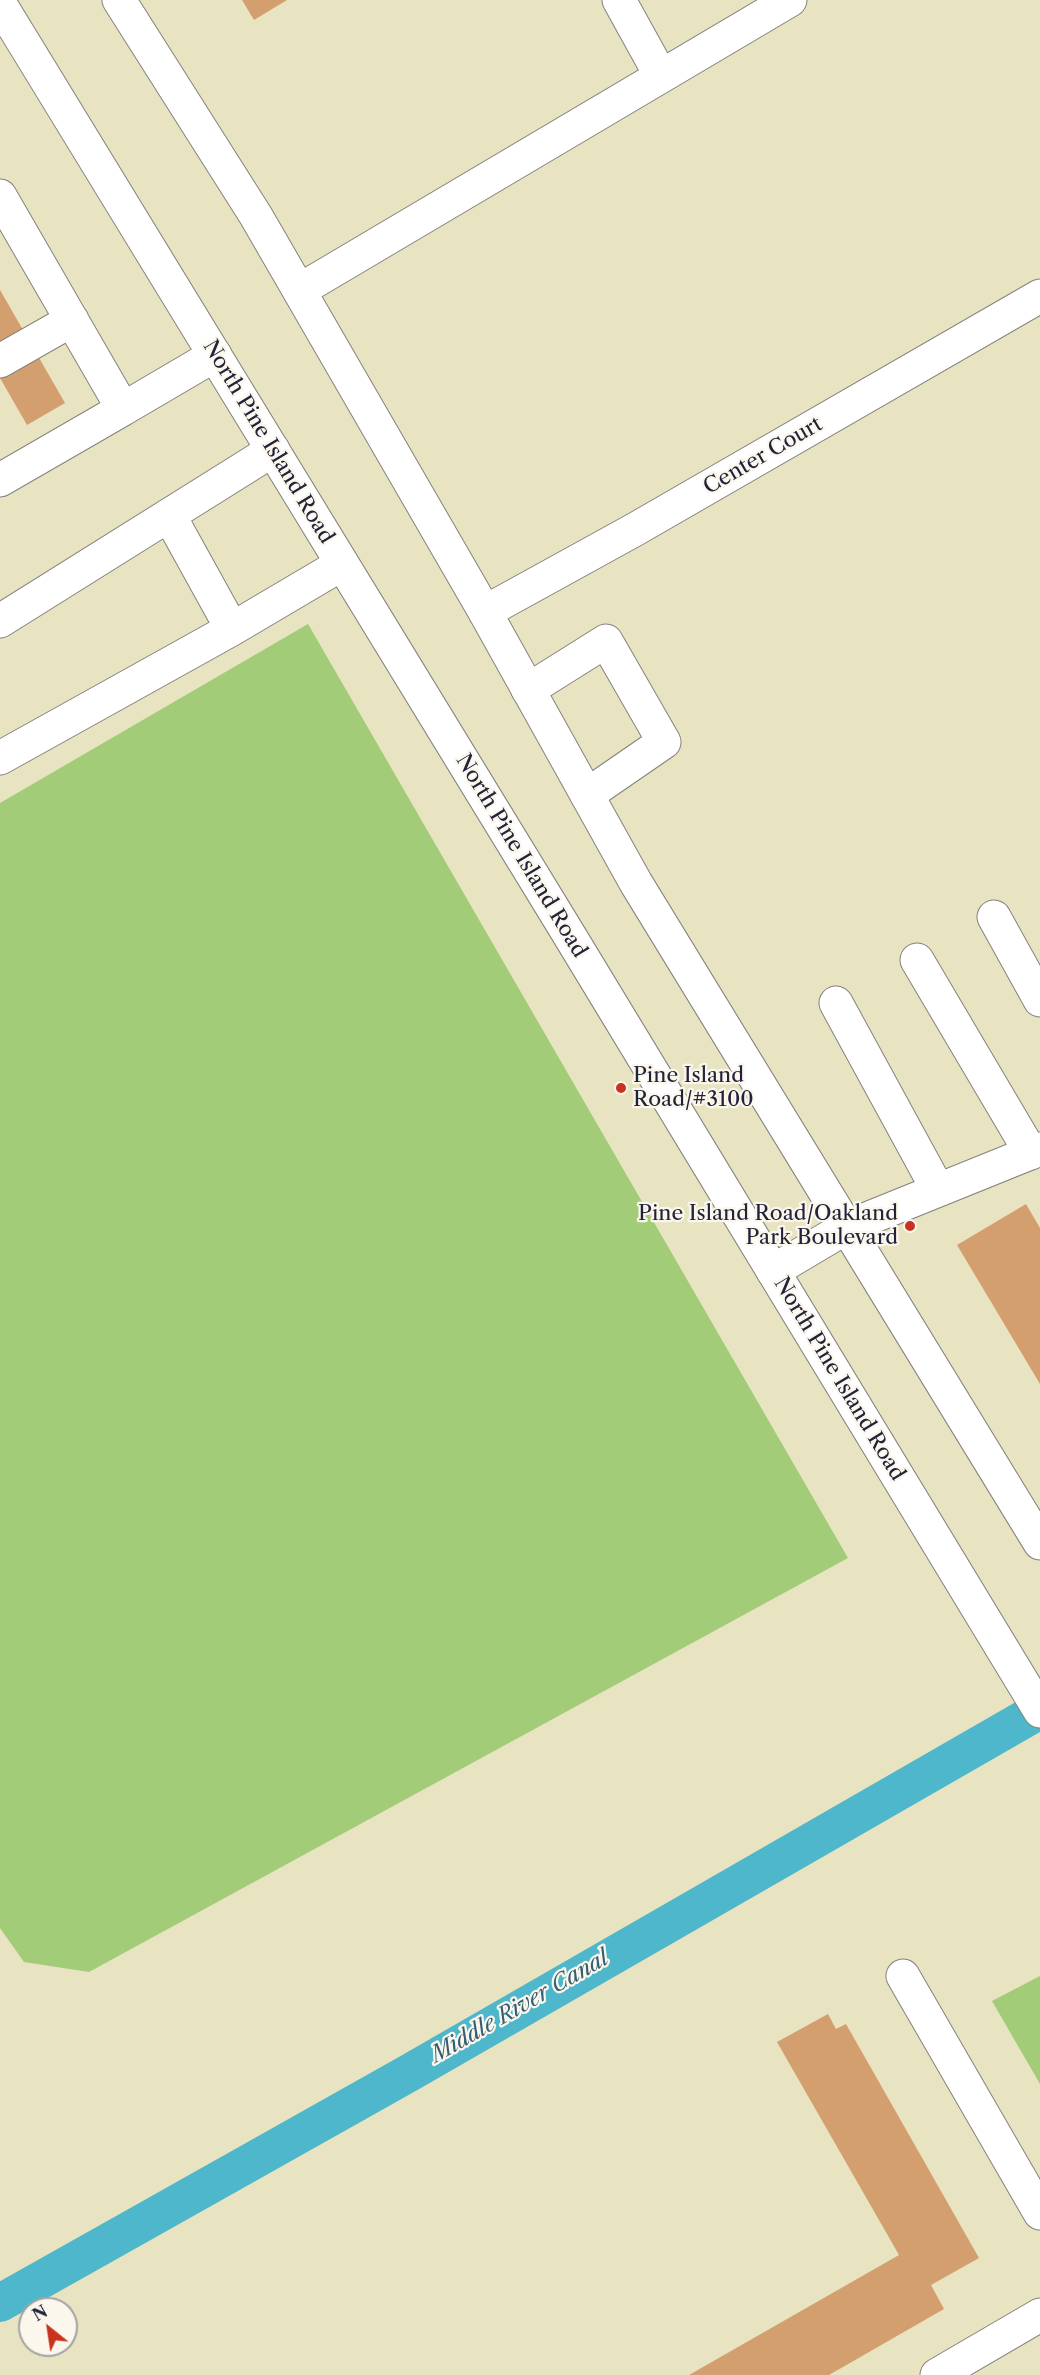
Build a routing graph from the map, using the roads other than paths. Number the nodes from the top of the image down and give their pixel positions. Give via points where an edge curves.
1 (119, 0) edge
2 (619, 0) edge
3 (790, 0) edge
4 (0, 4) edge
5 (661, 76) junction
6 (0, 196) edge
7 (300, 290) junction
8 (1040, 296) edge
9 (72, 320) junction
10 (215, 355) junction
11 (0, 361) edge
12 (123, 409) junction
13 (273, 450) junction
14 (0, 480) edge
15 (169, 515) junction
16 (342, 564) junction
17 (484, 612) junction
18 (0, 621) edge
19 (232, 629) junction
20 (528, 690) junction
21 (0, 758) edge
22 (587, 795) junction
23 (994, 917) dead end
24 (917, 960) dead end
25 (1040, 1000) edge
26 (836, 1003) dead end
27 (1036, 1151) edge
28 (938, 1190) junction
29 (847, 1227) junction
30 (773, 1271) junction
31 (1040, 1543) edge
32 (1040, 1710) edge
33 (903, 1976) dead end
34 (1040, 2213) edge
35 (1040, 2315) edge
36 (937, 2375) edge

1 - 7 main road via 219,154
2 - 5 main road
3 - 5 main road
4 - 10 main road, North Pine Island Road
5 - 7 main road
6 - 9 main road
7 - 17 main road
8 - 17 main road, Center Court via 634,531
9 - 11 main road
9 - 12 main road
10 - 12 main road
10 - 13 main road, North Pine Island Road
12 - 14 main road
13 - 15 main road
13 - 16 main road, North Pine Island Road
15 - 18 main road
15 - 19 main road
16 - 19 main road
16 - 30 main road, North Pine Island Road
17 - 20 main road
19 - 21 main road
20 - 22 main road
20 - 22 main road via 606,641 664,741
22 - 29 main road
23 - 25 main road
24 - 27 main road
26 - 28 main road
27 - 28 main road
28 - 29 main road
29 - 30 main road
29 - 31 main road
30 - 32 main road, North Pine Island Road
33 - 34 main road
35 - 36 main road

